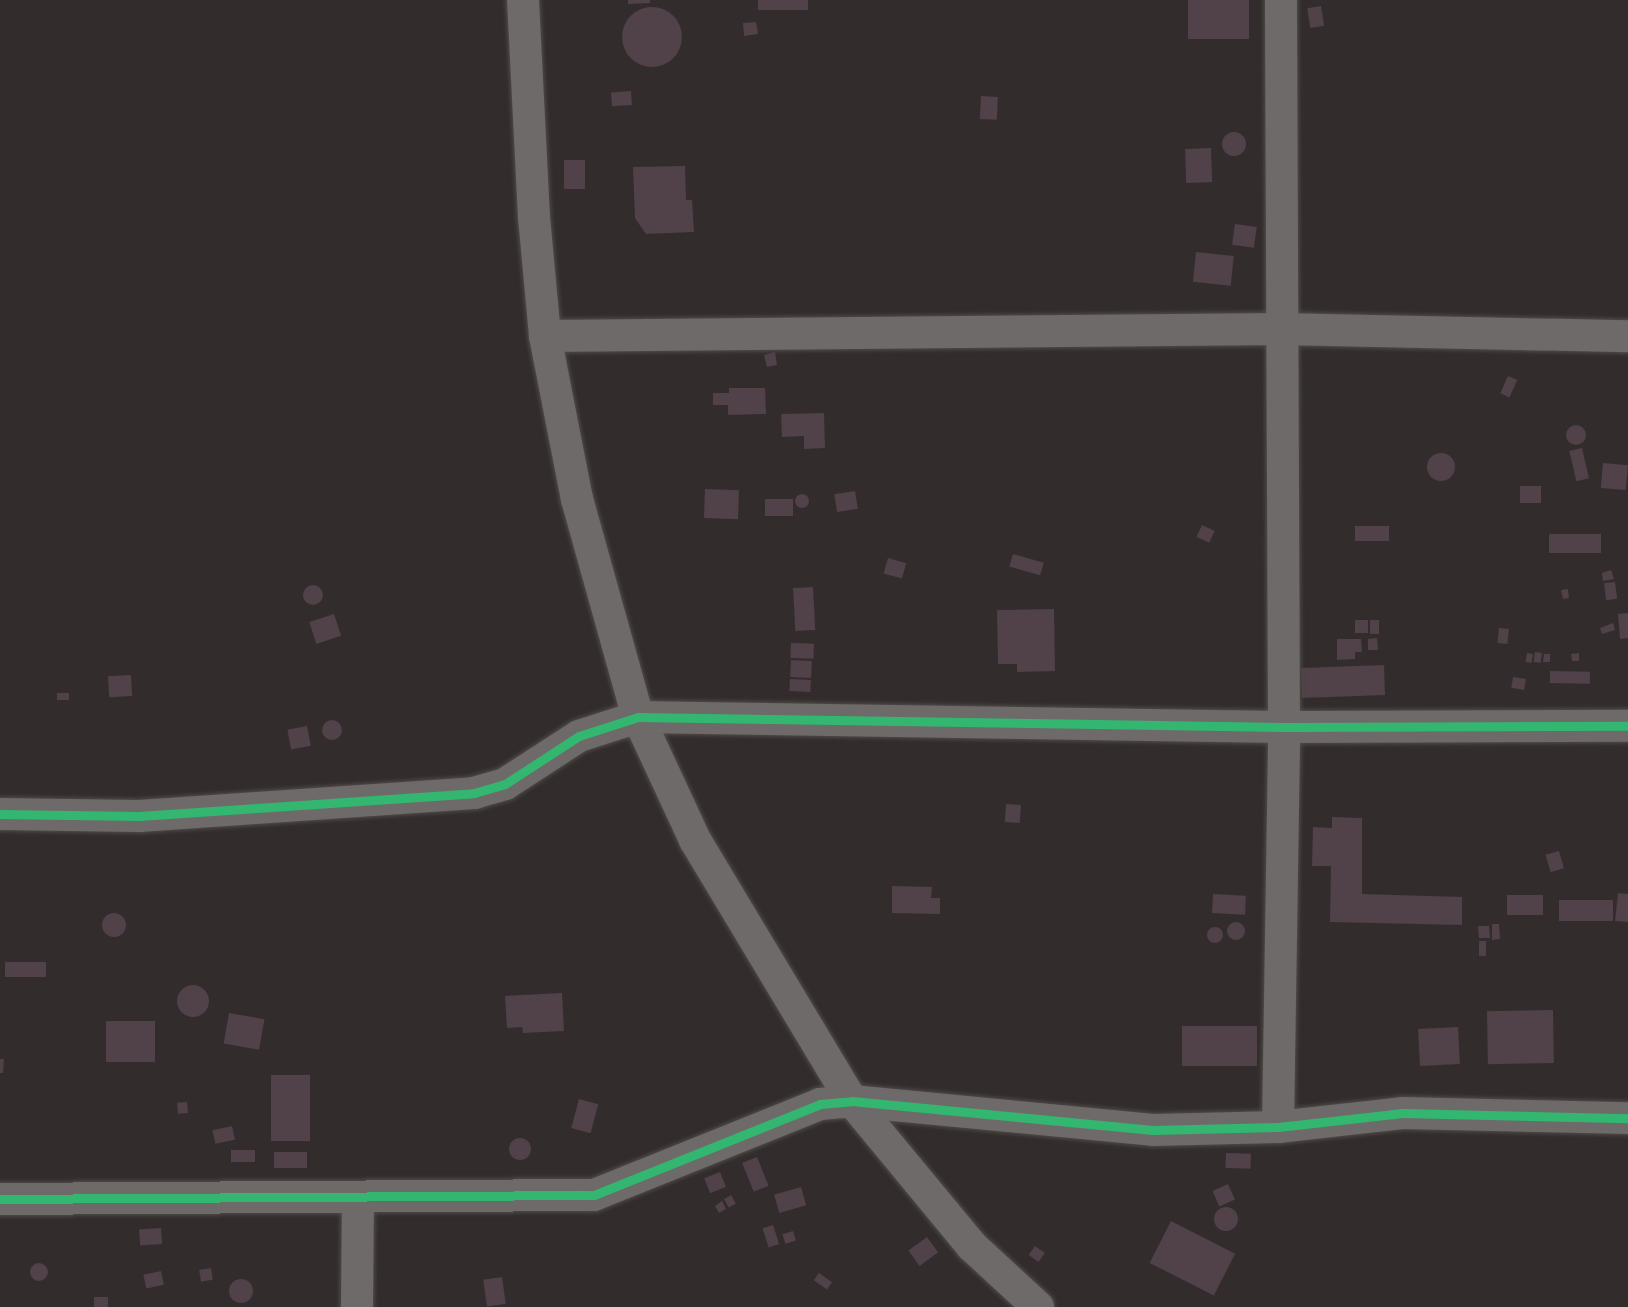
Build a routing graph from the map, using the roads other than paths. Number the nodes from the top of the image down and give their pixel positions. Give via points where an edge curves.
1 (523, 0) edge
2 (1280, 0) edge
3 (1280, 329) junction
4 (545, 336) junction
5 (1628, 336) edge
6 (638, 717) junction
7 (1628, 726) edge
8 (1284, 727) junction
9 (0, 814) edge
10 (852, 1101) junction
11 (1628, 1118) edge
12 (1278, 1127) junction
13 (358, 1198) junction
14 (0, 1199) edge
15 (357, 1307) edge
16 (1038, 1307) edge

1 - 4 street
2 - 3 street
3 - 4 street
3 - 5 street
3 - 8 street
4 - 6 street via 577,499
6 - 8 street
6 - 9 street via 579,736 505,784 474,793 139,816
6 - 10 street via 695,840
7 - 8 street
8 - 12 street
10 - 12 street via 1153,1130
10 - 13 street via 820,1104 594,1195
10 - 16 street via 972,1246
11 - 12 street via 1402,1113
13 - 14 street
13 - 15 street

